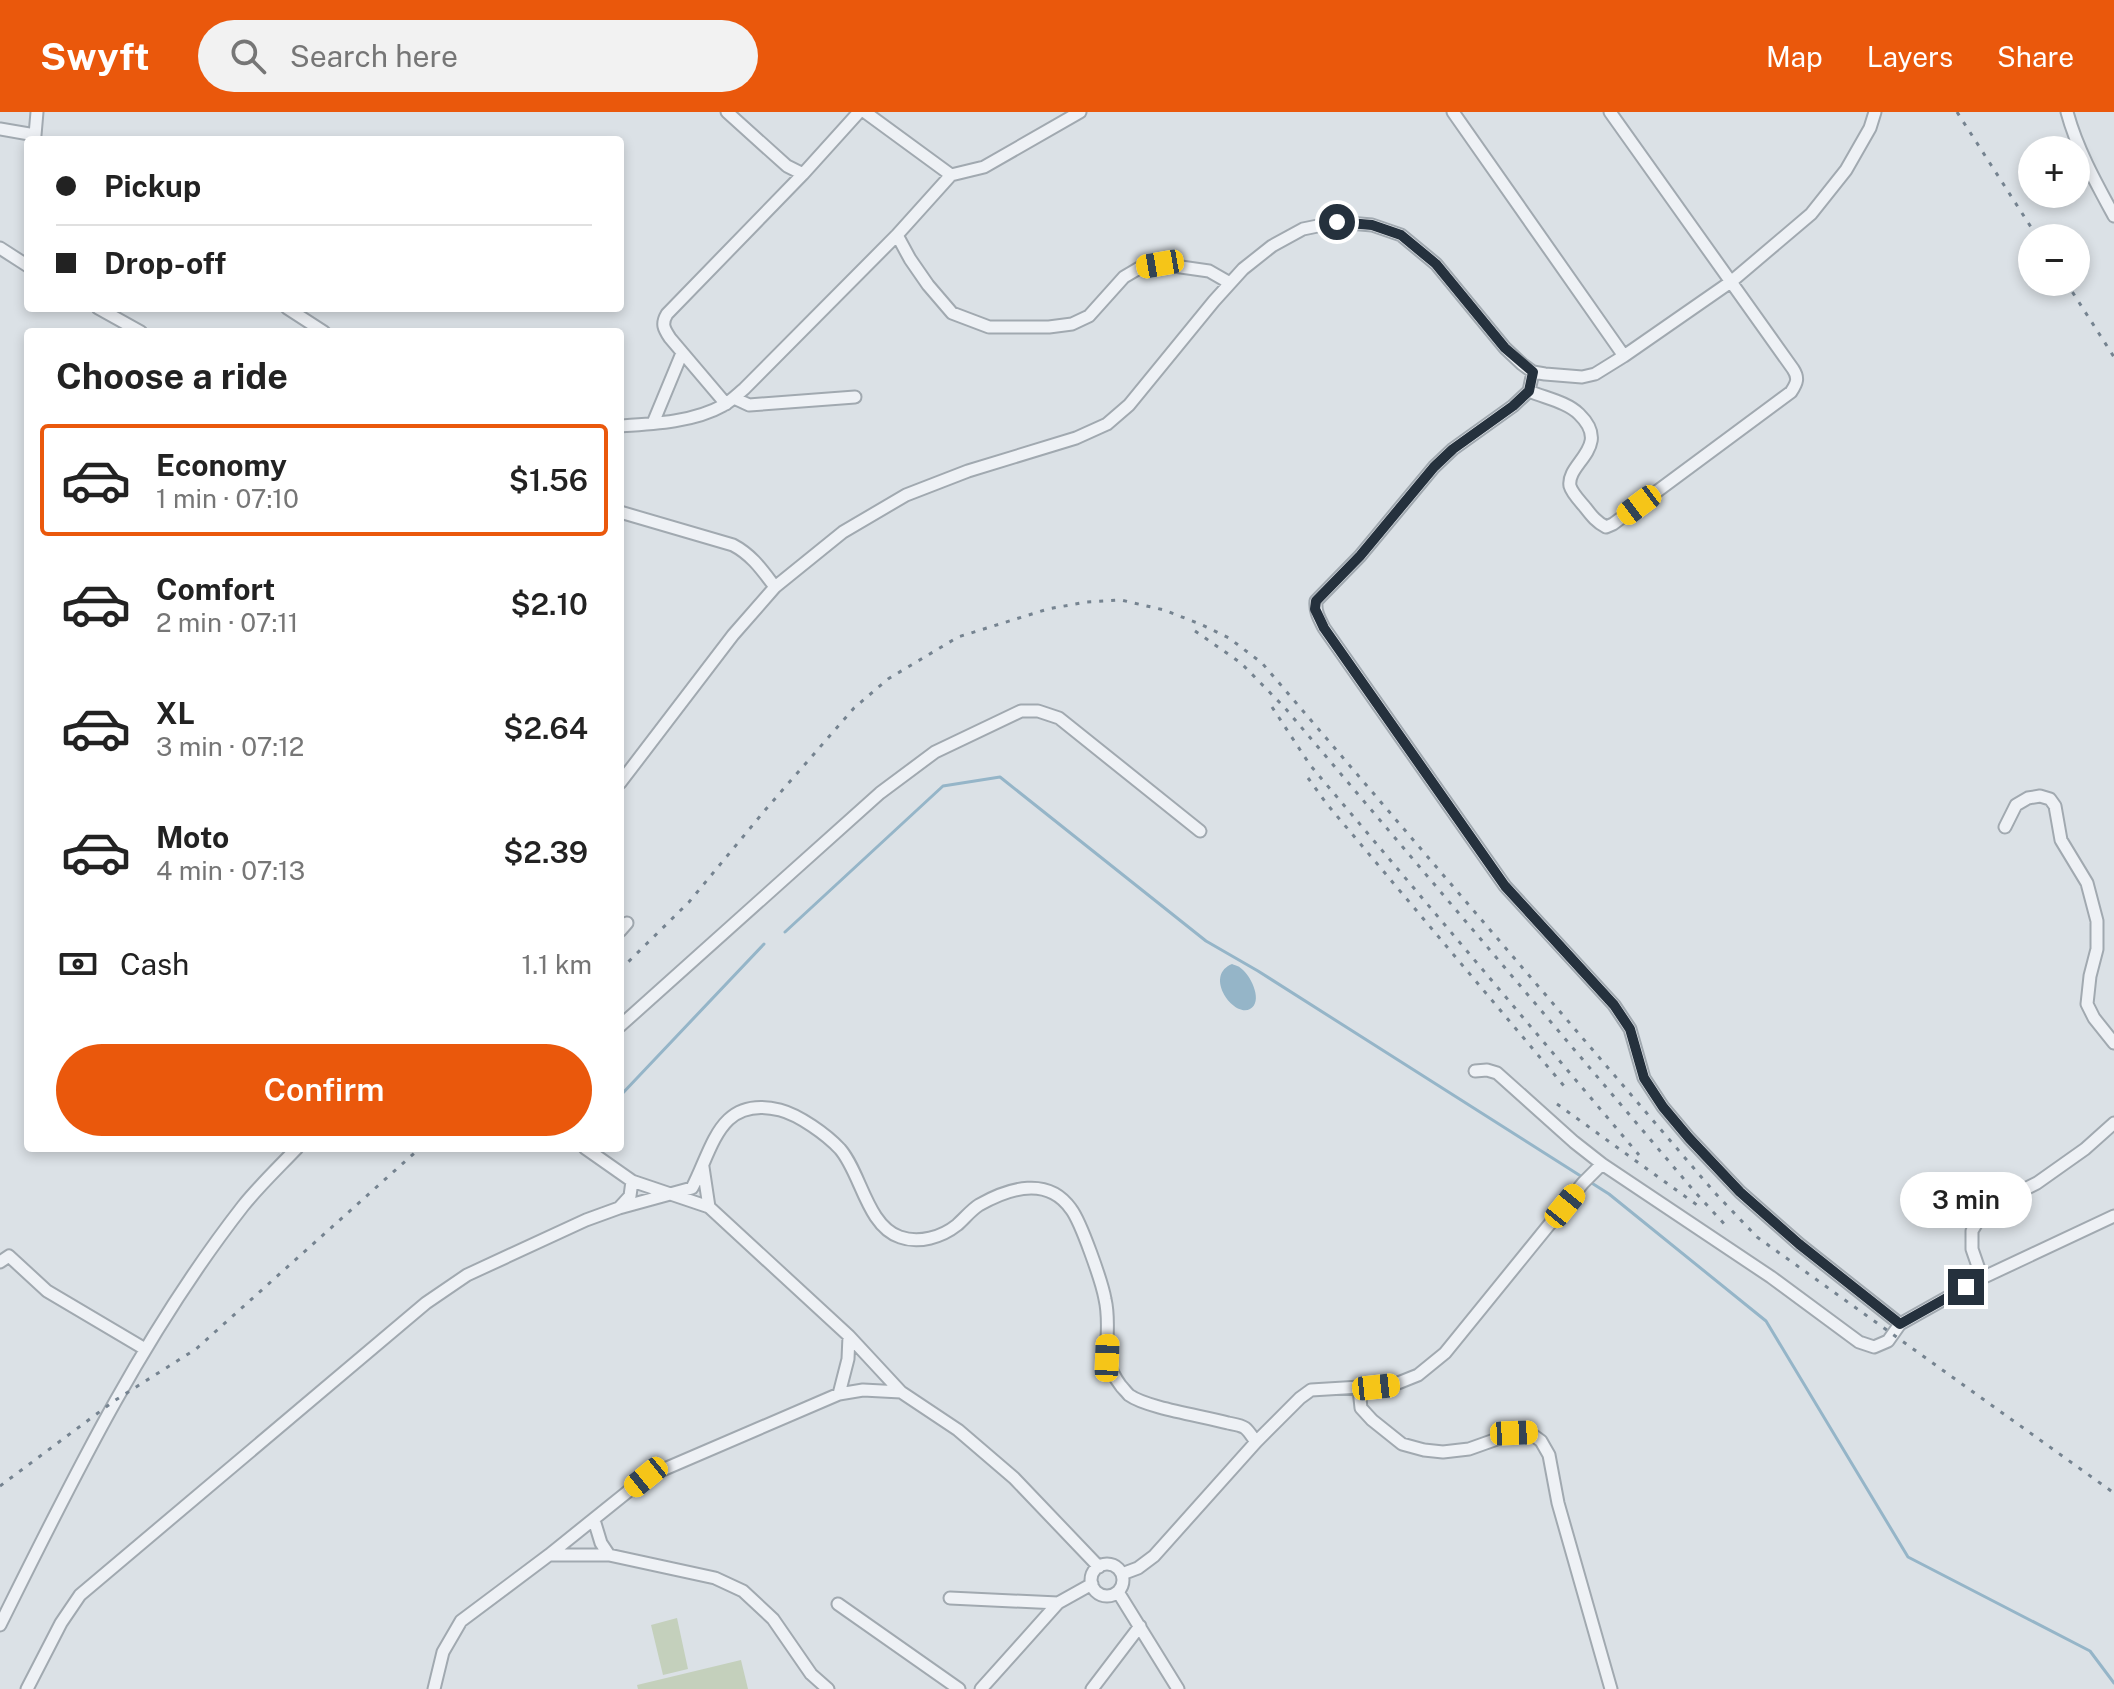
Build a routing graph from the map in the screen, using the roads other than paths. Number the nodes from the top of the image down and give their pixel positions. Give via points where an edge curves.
1 (37, 112) edge
2 (727, 112) edge
3 (862, 112) edge
4 (1080, 112) edge
5 (1453, 112) edge
6 (1610, 112) edge
7 (1875, 112) edge
8 (2067, 112) edge
9 (0, 129) edge
10 (803, 174) junction
11 (951, 175) junction
12 (2114, 216) edge
13 (897, 235) junction
14 (0, 248) edge
15 (24, 263) edge
16 (1732, 281) junction
17 (1230, 283) junction
18 (109, 312) edge
19 (293, 312) edge
20 (135, 328) edge
21 (318, 328) edge
22 (682, 353) junction
23 (1624, 356) junction
24 (1533, 372) junction
25 (1529, 391) junction
26 (855, 397) dead end
27 (730, 401) junction
28 (653, 423) junction
29 (624, 426) edge
30 (624, 513) edge
31 (775, 587) junction
32 (624, 778) edge
33 (2005, 827) dead end
34 (1200, 831) dead end
35 (624, 1022) edge
36 (2114, 1043) edge
37 (1475, 1071) dead end
38 (2114, 1123) edge
39 (293, 1152) edge
40 (591, 1152) edge
41 (1602, 1164) junction
42 (703, 1167) junction
43 (632, 1181) junction
44 (672, 1194) junction
45 (709, 1207) junction
46 (619, 1208) junction
47 (2114, 1216) edge
48 (0, 1246) edge
49 (4, 1259) edge
50 (1982, 1278) junction
51 (1900, 1324) junction
52 (849, 1336) junction
53 (145, 1349) junction
54 (1359, 1389) junction
55 (901, 1392) junction
56 (839, 1394) junction
57 (1256, 1442) junction
58 (594, 1520) junction
59 (549, 1555) junction
60 (609, 1555) junction
61 (1099, 1567) junction
62 (1122, 1574) junction
63 (1092, 1584) junction
64 (1118, 1592) junction
65 (950, 1598) dead end
66 (1058, 1603) junction
67 (838, 1604) dead end
68 (0, 1625) edge
69 (1140, 1626) junction
70 (27, 1689) edge
71 (434, 1689) edge
72 (828, 1689) edge
73 (959, 1689) edge
74 (981, 1689) edge
75 (1092, 1689) edge
76 (1178, 1689) edge
77 (1611, 1689) edge

1 - 9 street via 35,135
2 - 10 street
3 - 10 street
3 - 11 street
4 - 11 street via 984,167
5 - 23 street
6 - 16 street
7 - 16 street via 1846,170 1811,214
8 - 12 street
10 - 22 street via 667,314 664,328
11 - 13 street
13 - 17 street via 952,313 989,327 1072,324 1089,316 1124,277 1151,265 1209,271
13 - 27 street
14 - 15 street
16 - 23 street
16 - 25 street via 1798,375 1797,384 1613,524 1598,523 1570,484 1590,449 1586,423 1567,406
17 - 24 street via 1272,246 1303,229 1337,222 1372,225 1401,235 1436,264 1505,348
17 - 31 street via 1129,405 1107,424 906,495 843,532
18 - 20 street
19 - 21 street
22 - 27 street
22 - 28 street
23 - 24 street via 1582,377
24 - 25 street
25 - 51 street via 1434,467 1316,601 1315,609 1505,886 1614,1005 1630,1029 1644,1078 1663,1107 1740,1192
26 - 27 street via 749,405
27 - 28 street via 700,415
28 - 29 street
30 - 31 street via 733,545 754,559
31 - 32 street
33 - 36 street via 2016,805 2028,798 2040,796 2055,806 2061,840 2087,883 2097,921 2087,1004
34 - 35 street via 1059,718 1021,711 935,752 880,793
37 - 41 street via 1497,1073
38 - 50 street via 2037,1183 1982,1214 1972,1231 1972,1249
39 - 53 street via 245,1204
40 - 43 street
41 - 51 street via 1859,1342 1881,1345
41 - 54 street via 1445,1353 1418,1375
42 - 44 street via 692,1188
42 - 45 street
42 - 57 street via 726,1122 737,1113 771,1108 792,1113 841,1150 882,1225 899,1237 933,1238 978,1206 1019,1189 1039,1187 1058,1196 1072,1210 1105,1297 1107,1358 1128,1395 1246,1428
43 - 44 street
43 - 46 street via 630,1196
44 - 45 street
44 - 46 street
45 - 52 street
46 - 70 street via 467,1275 426,1303 80,1595
47 - 50 street
48 - 49 street
49 - 53 street via 81,1313
50 - 51 street
52 - 55 street
52 - 56 street
53 - 68 street
54 - 57 street via 1311,1390
54 - 77 street via 1361,1408 1402,1444 1443,1452 1514,1433 1530,1433 1541,1441
55 - 56 street
55 - 61 street via 958,1430 1014,1478
56 - 58 street via 646,1477
57 - 62 street via 1154,1556
58 - 59 street
58 - 60 street
59 - 60 street
59 - 71 street via 461,1621 443,1652
60 - 72 street via 715,1578 743,1591 773,1619 811,1674
61 - 62 street via 1112,1565
61 - 63 street
62 - 64 street
63 - 64 street via 1102,1595
63 - 66 street
64 - 69 street
65 - 66 street
66 - 74 street
67 - 73 street
69 - 75 street
69 - 76 street

